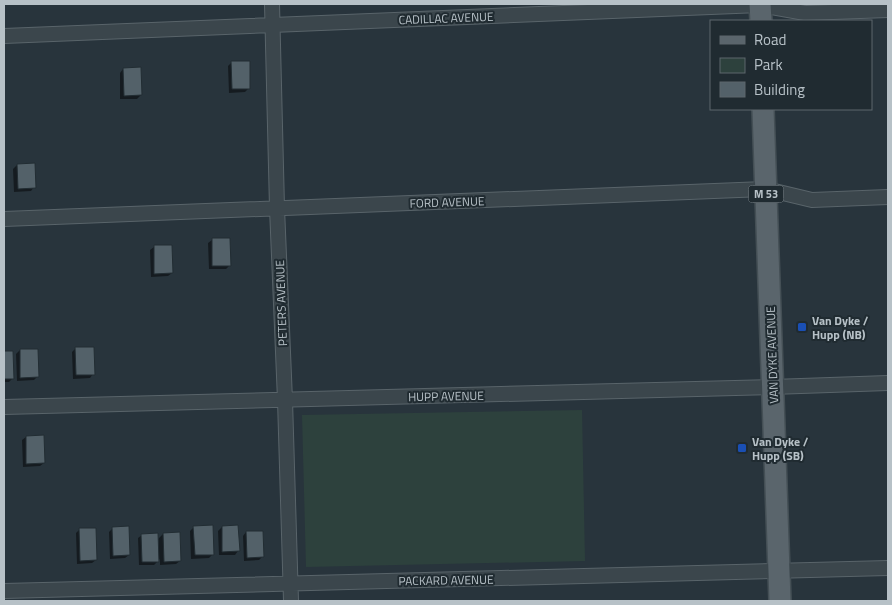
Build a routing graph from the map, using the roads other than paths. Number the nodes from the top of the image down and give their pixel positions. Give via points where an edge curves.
1 (272, 4) edge
2 (760, 10) edge
3 (888, 10) edge
4 (273, 24) junction
5 (4, 36) edge
6 (763, 110) edge
7 (766, 189) junction
8 (888, 197) edge
9 (277, 208) junction
10 (4, 219) edge
11 (888, 383) edge
12 (772, 387) junction
13 (285, 400) junction
14 (4, 407) edge
15 (888, 568) edge
16 (779, 572) junction
17 (290, 584) junction
18 (4, 591) edge
19 (291, 601) edge
20 (780, 601) edge

1 - 4 street, PETERS AVENUE
2 - 3 street, CADILLAC AVENUE via 805,13
2 - 4 street, CADILLAC AVENUE
4 - 5 street, CADILLAC AVENUE
4 - 9 street, PETERS AVENUE
6 - 7 main road, VAN DYKE AVENUE / M 53
7 - 8 street, FORD AVENUE via 812,200
7 - 9 street, FORD AVENUE
7 - 12 main road, VAN DYKE AVENUE / M 53
9 - 10 street, FORD AVENUE
9 - 13 street, PETERS AVENUE
11 - 12 street, HUPP AVENUE
12 - 13 street, HUPP AVENUE
12 - 16 main road, VAN DYKE AVENUE / M 53
13 - 14 street, HUPP AVENUE
13 - 17 street, PETERS AVENUE
15 - 16 street, PACKARD AVENUE
16 - 17 street, PACKARD AVENUE
16 - 20 main road, VAN DYKE AVENUE / M 53
17 - 18 street, PACKARD AVENUE
17 - 19 street, PETERS AVENUE

